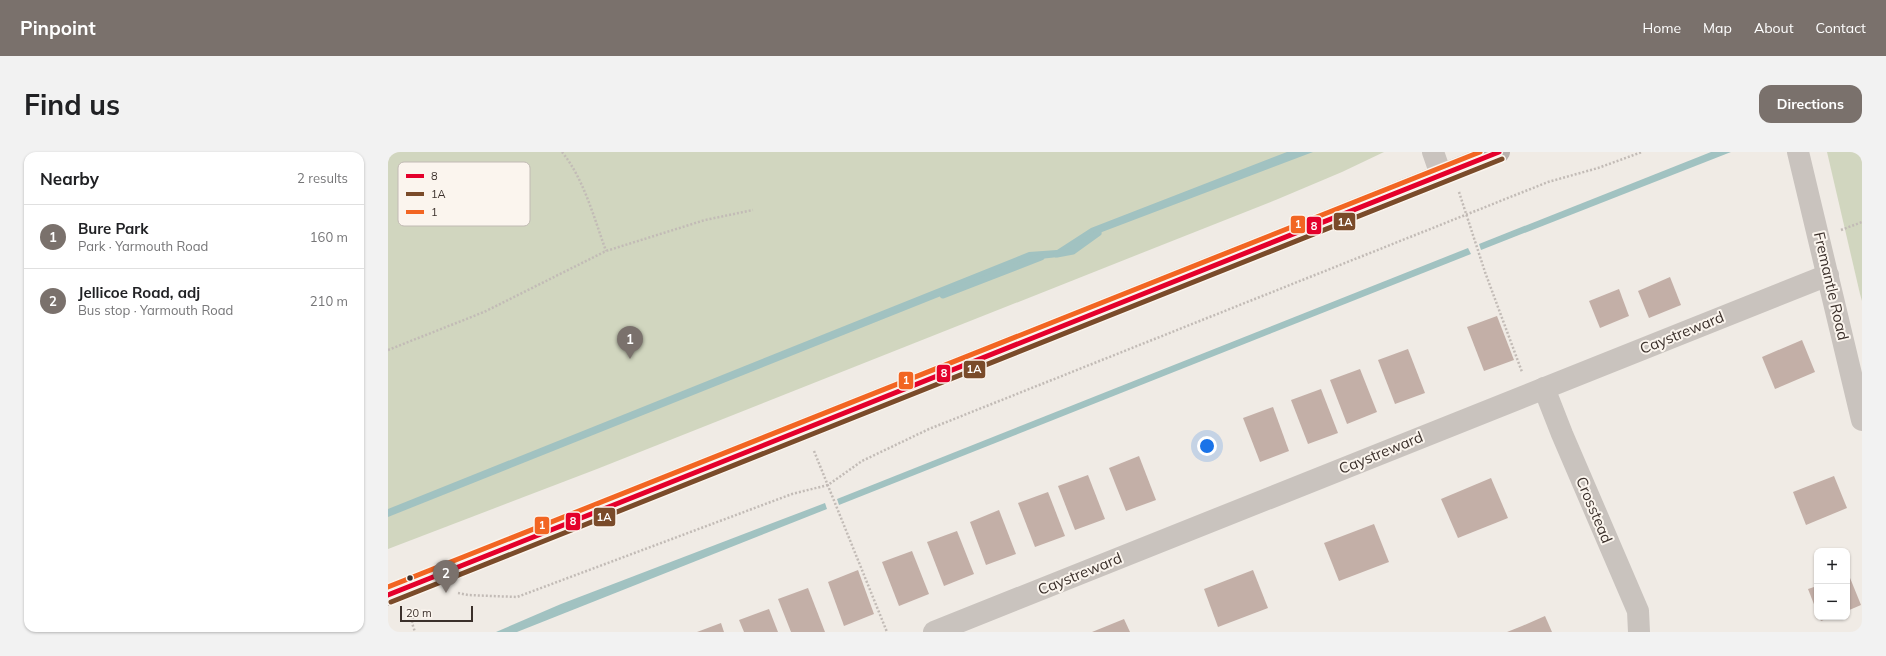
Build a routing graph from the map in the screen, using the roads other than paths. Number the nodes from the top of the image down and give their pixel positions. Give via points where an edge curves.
1 (1433, 152) edge
2 (1499, 152) edge
3 (1798, 152) edge
4 (1446, 173) junction
5 (1828, 275) junction
6 (1536, 391) junction
7 (1862, 420) edge
8 (388, 595) edge
9 (934, 632) edge
10 (1639, 632) edge

1 - 4 street
2 - 4 main road
3 - 5 street, Fremantle Road
4 - 8 main road
5 - 6 street, Caystreward
5 - 7 street, Fremantle Road
6 - 9 street, Caystreward
6 - 10 street, Crosstead via 1562,434 1638,611

